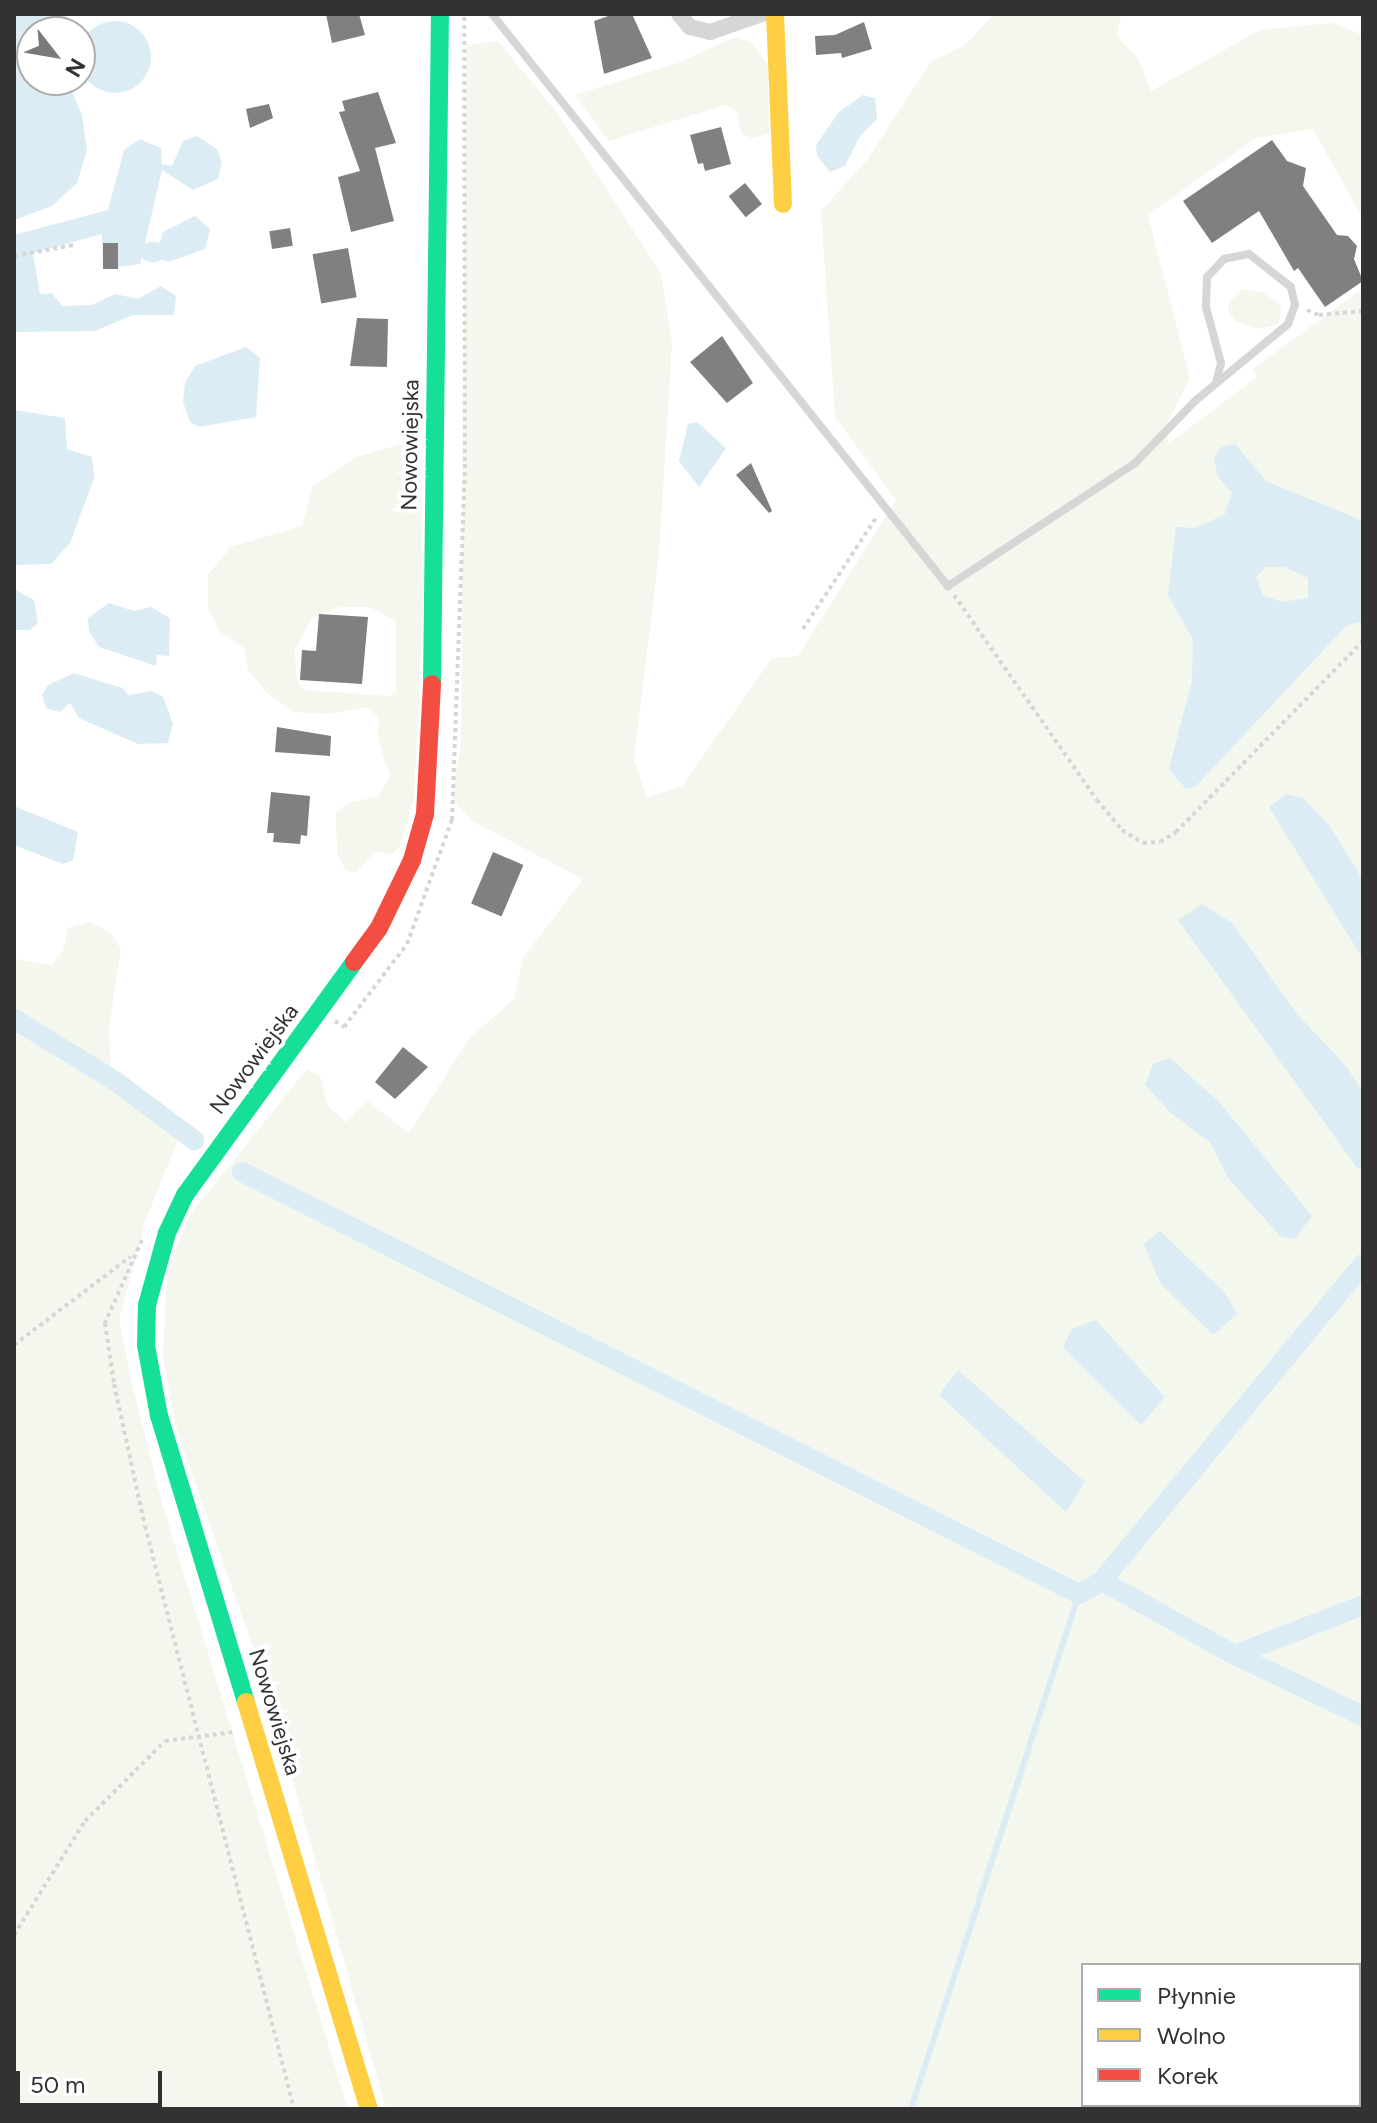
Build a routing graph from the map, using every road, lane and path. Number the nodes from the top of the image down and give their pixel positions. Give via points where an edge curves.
1 (440, 14) edge
2 (492, 14) edge
3 (679, 14) edge
4 (762, 14) edge
5 (775, 14) edge
6 (783, 204) dead end
7 (74, 245) dead end
8 (14, 256) edge
9 (1295, 305) junction
10 (1363, 311) edge
11 (1216, 383) junction
12 (884, 506) junction
13 (948, 586) junction
14 (803, 629) dead end
15 (1363, 641) edge
16 (14, 1345) edge
17 (255, 1730) junction
18 (202, 1736) junction
19 (14, 1935) edge
20 (294, 2109) edge
21 (369, 2109) edge

1 - 17 street, Nowowiejska via 431,742 425,814 412,860 379,928 185,1195 167,1233 147,1305 146,1345 159,1416
2 - 12 lane
3 - 4 street via 690,27 710,32
5 - 6 street
7 - 8 path
9 - 10 path via 1319,315
9 - 11 lane via 1288,324
9 - 11 lane via 1291,287 1249,254 1224,259 1207,277 1206,307 1221,363
11 - 13 lane via 1135,463
12 - 13 lane
12 - 14 path
13 - 15 path via 1097,800 1122,830 1143,843 1160,842 1176,832
16 - 18 path via 131,1256 105,1323 114,1384 145,1526
17 - 18 path
17 - 21 street, Nowowiejska
18 - 19 path via 165,1741 85,1821
18 - 20 path

